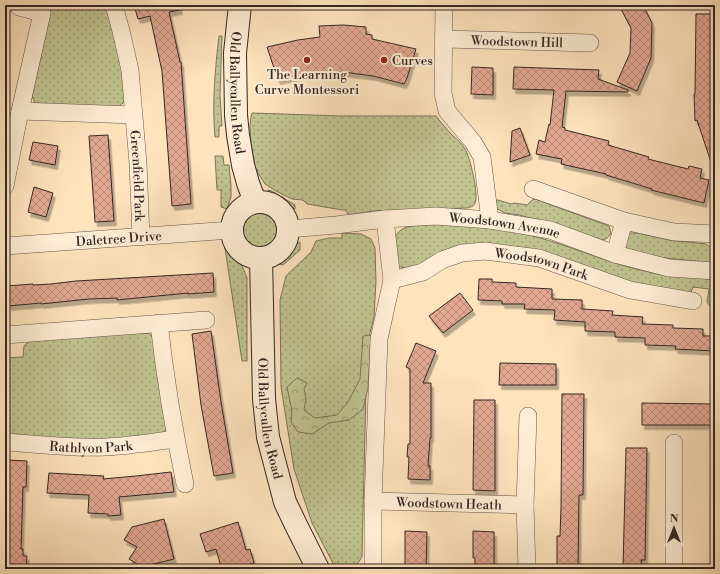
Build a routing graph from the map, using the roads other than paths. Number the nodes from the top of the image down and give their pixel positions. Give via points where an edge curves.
1 (114, 5) edge
2 (240, 5) edge
3 (444, 5) edge
4 (19, 7) dead end
5 (444, 40) junction
6 (590, 43) dead end
7 (20, 111) junction
8 (133, 115) junction
9 (5, 186) edge
10 (533, 189) dead end
11 (255, 202) junction
12 (385, 219) junction
13 (490, 220) junction
14 (624, 222) junction
15 (289, 229) junction
16 (232, 230) junction
17 (715, 234) edge
18 (142, 237) junction
19 (5, 246) edge
20 (615, 254) junction
21 (261, 258) junction
22 (715, 271) edge
23 (392, 280) junction
24 (693, 301) dead end
25 (206, 320) dead end
26 (159, 324) junction
27 (5, 335) edge
28 (528, 416) dead end
29 (175, 439) junction
30 (5, 442) edge
31 (674, 443) dead end
32 (185, 484) dead end
33 (373, 501) junction
34 (525, 505) junction
35 (373, 566) dead end
36 (318, 569) edge
37 (527, 569) edge
38 (674, 569) edge

1 - 8 street, Greenfield Park via 130,70
2 - 11 street, Old Ballycullen Road via 235,53 236,115 243,165
3 - 5 street
4 - 7 street via 42,13
5 - 6 street, Woodstown Hill
5 - 13 street via 443,93 447,111 482,157
7 - 8 street, Greenfield Park
7 - 9 street
8 - 18 street, Greenfield Park
10 - 14 street
11 - 15 street via 265,202 282,211
11 - 16 street via 240,210
12 - 13 street, Woodstown Avenue via 436,216
12 - 15 street, Woodstown Avenue
12 - 23 street
13 - 20 street, Woodstown Avenue via 550,230
14 - 17 street via 674,232
14 - 20 street
15 - 21 street via 284,246 270,257
16 - 18 street, Daletree Drive
16 - 21 street via 239,249 253,257
18 - 19 street, Daletree Drive
20 - 22 street, Woodstown Avenue via 669,268
21 - 36 street, Old Ballycullen Road via 264,399 268,437 285,502
23 - 24 street, Woodstown Park via 423,272 442,260 462,253 485,251 538,258 630,290
23 - 33 street via 379,339
25 - 26 street
26 - 27 street
26 - 29 street
28 - 34 street
29 - 30 street, Rathlyon Park via 105,447
29 - 32 street
31 - 38 street
33 - 34 street, Woodstown Heath
33 - 35 street
34 - 37 street

